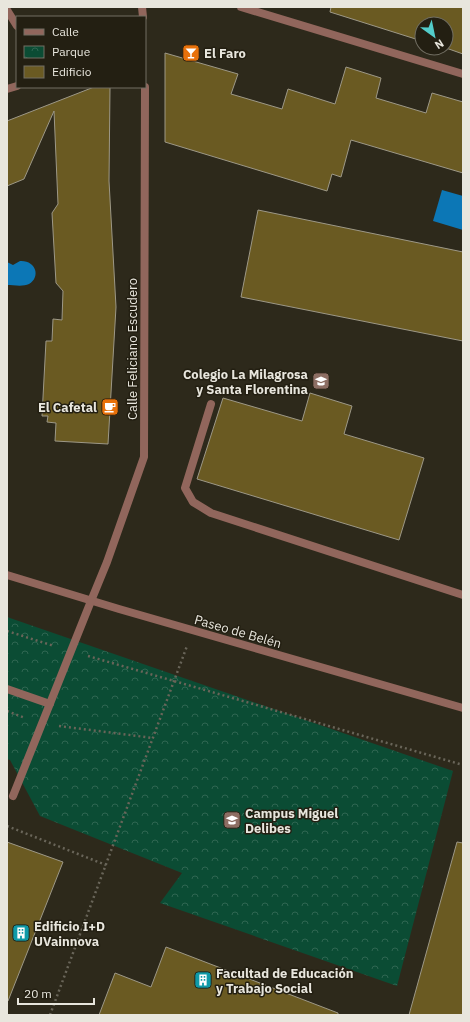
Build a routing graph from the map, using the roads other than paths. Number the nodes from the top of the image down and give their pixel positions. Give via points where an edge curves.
1 (241, 7) edge
2 (7, 10) edge
3 (16, 24) edge
4 (463, 74) edge
5 (145, 88) edge
6 (210, 404) dead end
7 (7, 575) edge
8 (463, 595) edge
9 (91, 601) junction
10 (7, 689) edge
11 (50, 704) junction
12 (463, 708) edge
13 (13, 796) dead end

1 - 4 street
2 - 3 street
5 - 9 street, Calle Feliciano Escudero via 144,457
6 - 8 street via 185,488 193,502 211,513
7 - 9 street, Paseo de Belén
9 - 11 street, Calle Feliciano Escudero
9 - 12 street, Paseo de Belén
10 - 11 street
11 - 13 street, Calle Feliciano Escudero

